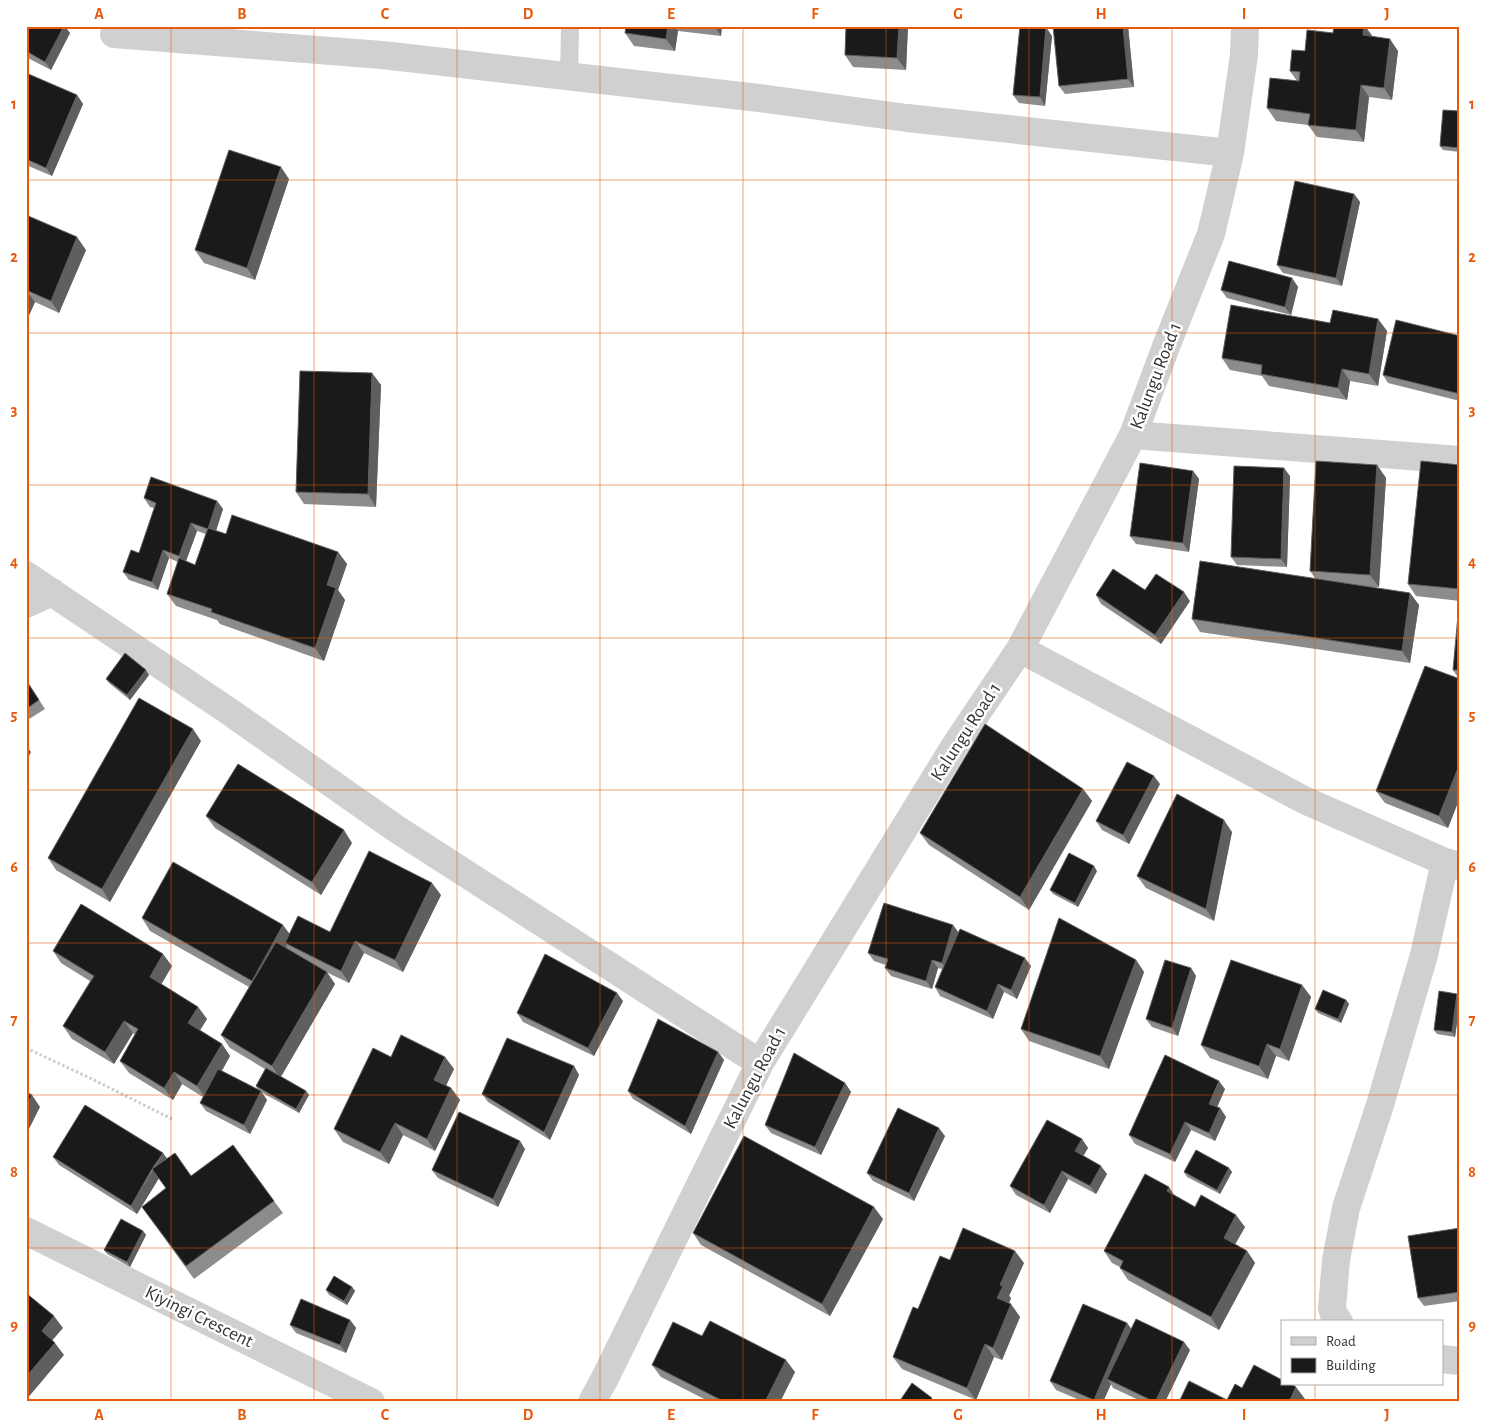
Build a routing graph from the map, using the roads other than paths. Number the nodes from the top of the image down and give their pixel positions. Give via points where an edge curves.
1 (570, 26) edge
2 (1245, 26) edge
3 (114, 34) dead end
4 (569, 77) junction
5 (1230, 153) junction
6 (1133, 435) junction
7 (1460, 460) edge
8 (26, 576) edge
9 (52, 592) junction
10 (26, 604) edge
11 (1020, 649) junction
12 (1452, 864) edge
13 (760, 1063) junction
14 (26, 1231) edge
15 (1337, 1320) edge
16 (1444, 1358) edge
17 (1460, 1361) edge
18 (371, 1402) edge
19 (592, 1402) edge

1 - 4 lane
2 - 5 street, Kalungu Road 1
3 - 4 street via 382,55
4 - 5 street
5 - 6 street, Kalungu Road 1 via 1211,234
6 - 7 street
6 - 11 street, Kalungu Road 1
8 - 9 street
9 - 10 street
9 - 13 street via 395,828
11 - 12 street via 1304,800
11 - 13 street, Kalungu Road 1 via 956,744
12 - 15 street via 1346,1208 1336,1260 1332,1308
13 - 19 street, Kalungu Road 1
14 - 18 street, Kiyingi Crescent
16 - 17 street

